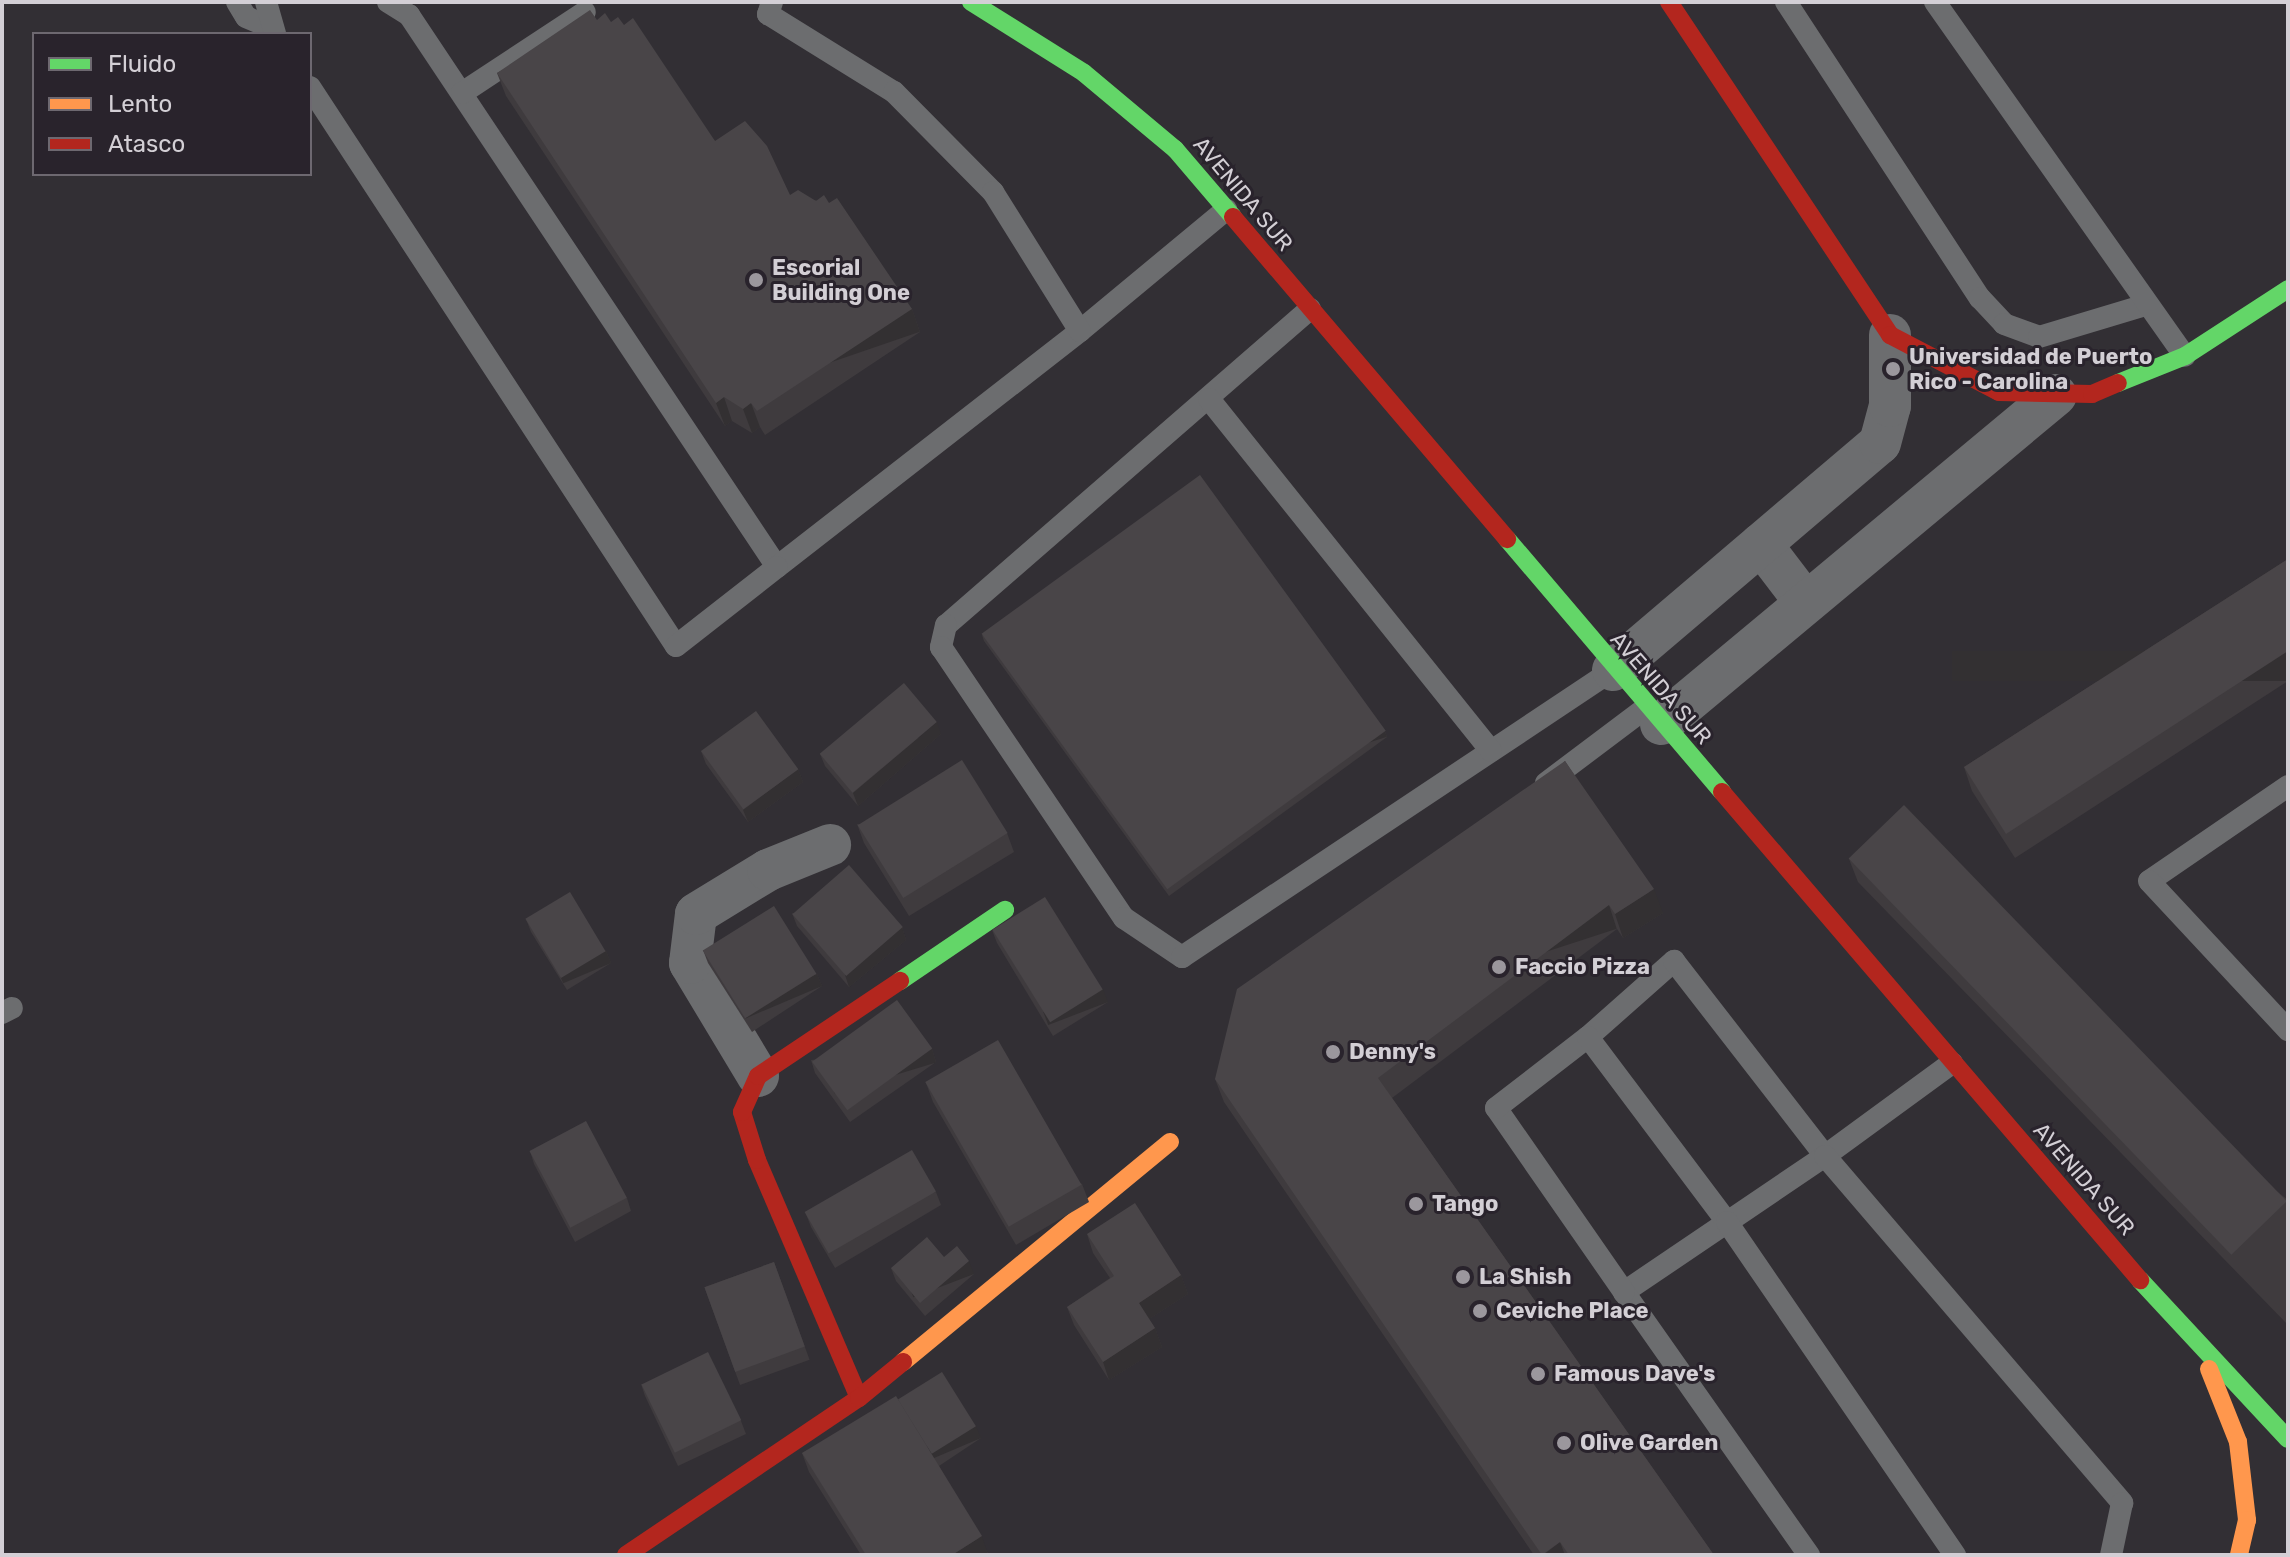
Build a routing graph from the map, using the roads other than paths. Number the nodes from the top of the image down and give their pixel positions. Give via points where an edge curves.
1 (237, 2) edge
2 (266, 2) edge
3 (388, 2) edge
4 (772, 2) edge
5 (971, 2) edge
6 (1669, 2) edge
7 (1786, 2) edge
8 (1935, 2) edge
9 (411, 8) edge
10 (585, 12) edge
11 (273, 30) edge
12 (312, 90) edge
13 (462, 93) junction
14 (1226, 210) junction
15 (2288, 289) edge
16 (2146, 305) junction
17 (1310, 309) junction
18 (1080, 331) junction
19 (1890, 335) junction
20 (2185, 356) junction
21 (2056, 395) junction
22 (1209, 399) junction
23 (1761, 544) junction
24 (777, 567) junction
25 (1806, 603) junction
26 (1613, 670) junction
27 (1654, 716) junction
28 (1491, 751) junction
29 (2288, 786) edge
30 (1531, 795) edge
31 (830, 845) dead end
32 (1005, 910) dead end
33 (2288, 1030) edge
34 (1588, 1037) junction
35 (1952, 1063) junction
36 (758, 1076) junction
37 (1170, 1142) dead end
38 (1825, 1156) junction
39 (1727, 1222) junction
40 (1624, 1292) junction
41 (2201, 1348) junction
42 (859, 1398) junction
43 (2288, 1439) edge
44 (626, 1555) edge
45 (1809, 1555) edge
46 (1955, 1555) edge
47 (2111, 1555) edge
48 (2239, 1555) edge

1 - 11 lane via 246,17
2 - 11 lane
3 - 9 lane
4 - 18 lane via 768,14 894,92 993,192
5 - 14 street, AVENIDA SUR via 1084,73 1175,149
6 - 19 street
7 - 16 lane via 1980,298 2004,324 2039,337
8 - 16 lane
9 - 13 lane
10 - 13 lane
12 - 24 lane via 676,646
13 - 24 lane
14 - 17 street, AVENIDA SUR
14 - 18 lane
15 - 20 street
16 - 20 lane
17 - 22 lane
17 - 26 street, AVENIDA SUR
18 - 24 lane
19 - 21 street via 1999,392
19 - 23 street via 1890,406 1880,443
20 - 21 street via 2092,394
21 - 25 street
22 - 28 lane
22 - 28 lane via 946,625 941,647 1124,918 1182,957
23 - 25 street
23 - 26 street
25 - 27 street
26 - 27 street, AVENIDA SUR
26 - 28 lane
27 - 30 lane
27 - 35 street, AVENIDA SUR
29 - 33 lane via 2149,881
31 - 36 street via 768,870 696,914 690,963
32 - 36 street
34 - 38 lane via 1674,961
34 - 39 lane
34 - 40 lane via 1496,1108
35 - 38 lane
35 - 41 street, AVENIDA SUR
36 - 42 street via 742,1112 757,1160
37 - 42 street
38 - 39 lane
38 - 47 lane via 2122,1503
39 - 40 lane
39 - 46 lane
40 - 45 lane
41 - 43 street, AVENIDA SUR
41 - 48 street via 2238,1442 2247,1520
42 - 44 street

